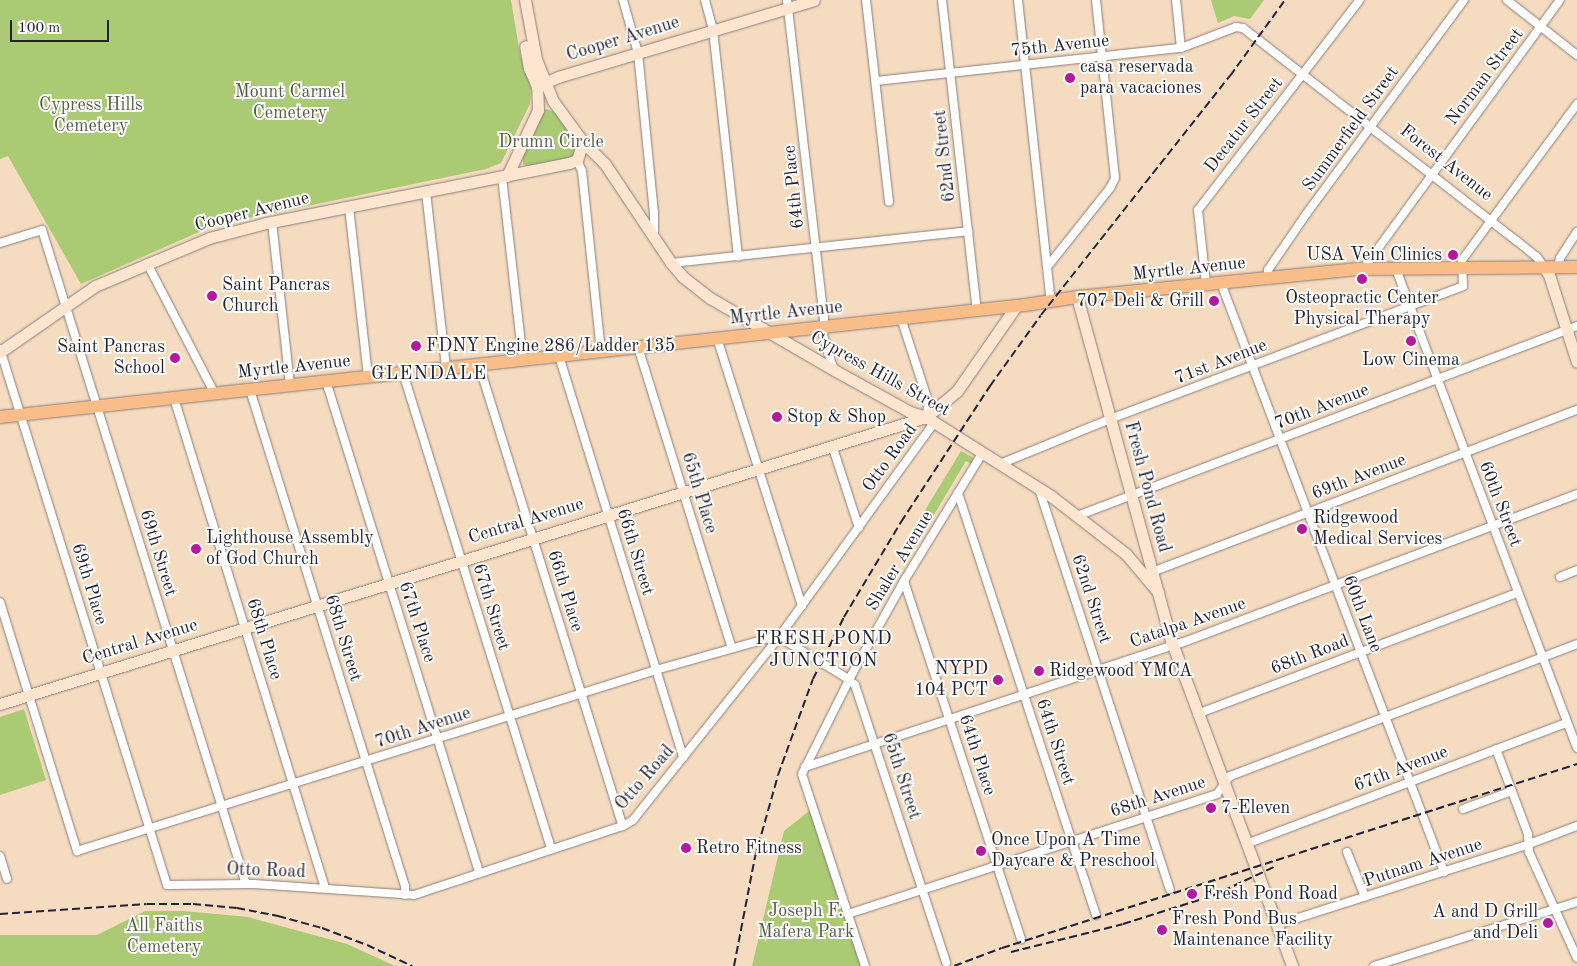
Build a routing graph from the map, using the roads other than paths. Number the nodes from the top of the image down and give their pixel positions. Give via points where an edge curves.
1 (517, 0) edge
2 (525, 0) edge
3 (623, 0) edge
4 (704, 0) edge
5 (814, 0) edge
6 (866, 0) edge
7 (942, 0) edge
8 (1018, 0) edge
9 (1096, 0) edge
10 (1176, 0) edge
11 (1360, 0) edge
12 (1464, 0) edge
13 (1507, 0) edge
14 (1560, 0) edge
15 (788, 4) edge
16 (1541, 26) junction
17 (1243, 28) joint
18 (713, 30) junction
19 (1182, 48) junction
20 (638, 53) junction
21 (1577, 55) edge
22 (1102, 56) junction
23 (1025, 64) junction
24 (950, 72) junction
25 (1303, 74) junction
26 (876, 81) junction
27 (541, 84) junction
28 (1577, 104) edge
29 (557, 107) junction
30 (538, 110) junction
31 (1371, 126) junction
32 (582, 142) junction
33 (577, 160) junction
34 (1432, 174) junction
35 (505, 176) junction
36 (426, 192) junction
37 (889, 202) dead end
38 (349, 207) junction
39 (1491, 220) junction
40 (272, 222) junction
41 (968, 231) junction
42 (1577, 232) edge
43 (654, 236) junction
44 (0, 243) edge
45 (816, 248) junction
46 (738, 257) junction
47 (147, 263) junction
48 (670, 263) junction
49 (1048, 266) junction
50 (1544, 267) junction
51 (1558, 267) junction
52 (1577, 267) edge
53 (1463, 268) junction
54 (1363, 269) junction
55 (1396, 269) junction
56 (1269, 278) junction
57 (1220, 283) junction
58 (1206, 284) junction
59 (1077, 297) junction
60 (1051, 302) junction
61 (65, 306) junction
62 (1016, 306) junction
63 (1409, 306) junction
64 (977, 310) junction
65 (901, 318) junction
66 (824, 326) junction
67 (1572, 328) edge
68 (769, 332) junction
69 (717, 338) junction
70 (638, 347) junction
71 (0, 351) edge
72 (601, 351) junction
73 (559, 356) junction
74 (523, 360) junction
75 (1577, 362) edge
76 (479, 365) junction
77 (1252, 366) junction
78 (446, 368) junction
79 (834, 370) junction
80 (402, 373) junction
81 (368, 377) junction
82 (1436, 380) junction
83 (326, 381) junction
84 (290, 385) junction
85 (250, 390) junction
86 (215, 394) junction
87 (174, 398) junction
88 (97, 406) junction
89 (1577, 410) edge
90 (21, 415) junction
91 (0, 417) edge
92 (1110, 419) junction
93 (930, 420) junction
94 (1280, 439) junction
95 (832, 444) junction
96 (983, 452) junction
97 (1464, 453) junction
98 (1000, 464) junction
99 (757, 467) junction
100 (1039, 489) junction
101 (682, 491) junction
102 (958, 493) junction
103 (1577, 494) edge
104 (1131, 496) junction
105 (1308, 512) junction
106 (607, 514) junction
107 (1076, 516) junction
108 (1492, 526) junction
109 (859, 528) junction
110 (533, 537) junction
111 (1126, 554) junction
112 (461, 560) junction
113 (1577, 570) edge
114 (1152, 572) junction
115 (1560, 577) dead end
116 (904, 580) junction
117 (389, 582) junction
118 (1336, 586) junction
119 (1158, 592) junction
120 (1517, 593) junction
121 (0, 602) edge
122 (317, 605) junction
123 (802, 606) junction
124 (245, 627) junction
125 (779, 637) junction
126 (1577, 644) edge
127 (1172, 646) junction
128 (732, 648) junction
129 (172, 650) junction
130 (1361, 652) junction
131 (1542, 658) junction
132 (656, 670) junction
133 (1098, 670) junction
134 (101, 672) junction
135 (849, 680) junction
136 (582, 694) junction
137 (1024, 694) junction
138 (29, 695) junction
139 (0, 704) edge
140 (1197, 714) junction
141 (509, 717) junction
142 (1385, 717) junction
143 (949, 718) junction
144 (1568, 723) junction
145 (1575, 735) edge
146 (438, 739) junction
147 (874, 743) junction
148 (1577, 748) edge
149 (1496, 749) junction
150 (683, 757) junction
151 (366, 762) junction
152 (805, 767) junction
153 (1410, 782) junction
154 (294, 784) junction
155 (1224, 785) junction
156 (1512, 790) junction
157 (221, 807) junction
158 (1463, 809) dead end
159 (1146, 816) junction
160 (623, 826) junction
161 (1577, 826) edge
162 (150, 829) junction
163 (1071, 841) junction
164 (1246, 844) junction
165 (1529, 844) junction
166 (551, 849) junction
167 (1348, 852) dead end
168 (0, 856) edge
169 (997, 865) junction
170 (479, 872) junction
171 (1444, 872) junction
172 (7, 879) dead end
173 (246, 884) junction
174 (167, 885) joint
175 (325, 888) junction
176 (922, 889) junction
177 (1170, 889) dead end
178 (405, 894) junction
179 (1365, 897) junction
180 (1577, 902) edge
181 (1555, 909) junction
182 (848, 914) junction
183 (1096, 915) dead end
184 (1276, 925) junction
185 (1021, 939) dead end
186 (1577, 958) edge
187 (946, 962) dead end
188 (865, 966) edge
189 (1292, 966) edge
190 (1374, 966) edge

1 - 27 main road, Cypress Hills Street via 530,68
2 - 27 main road, Cypress Hills Street
3 - 20 street
4 - 18 street
5 - 15 main road, Cooper Avenue
6 - 26 street
7 - 24 street, 62nd Street
8 - 23 street
9 - 22 street
10 - 19 street
11 - 25 street, Decatur Street
12 - 31 street, Summerfield Street
13 - 16 street
14 - 16 street, Norman Street
15 - 18 main road, Cooper Avenue
15 - 45 street, 64th Place
16 - 21 street
16 - 34 street, Norman Street
17 - 19 street, 75th Avenue via 1236,27
17 - 25 street, Forest Avenue
18 - 20 main road, Cooper Avenue
18 - 46 street
19 - 22 street, 75th Avenue
20 - 27 main road, Cooper Avenue
20 - 43 street
22 - 23 street, 75th Avenue
22 - 49 street via 1115,178
23 - 24 street, 75th Avenue
23 - 49 street
24 - 26 street, 75th Avenue
24 - 41 street, 62nd Street
25 - 31 street, Forest Avenue
25 - 58 street, Decatur Street via 1198,210
26 - 37 street
27 - 29 main road, Cypress Hills Street
27 - 30 main road
28 - 39 street
29 - 30 main road via 546,106
29 - 32 main road, Cypress Hills Street
30 - 35 main road
31 - 34 street, Forest Avenue
31 - 56 street, Summerfield Street via 1268,270
32 - 33 main road
32 - 43 main road, Cypress Hills Street via 605,164
33 - 35 main road, Cooper Avenue
33 - 72 street via 582,171
34 - 39 street, Forest Avenue
34 - 54 street, Norman Street
35 - 36 main road, Cooper Avenue
35 - 74 street
36 - 38 main road, Cooper Avenue
36 - 78 street
38 - 40 main road, Cooper Avenue
38 - 81 street
39 - 50 street, Forest Avenue via 1538,257
39 - 53 street via 1462,260
40 - 47 main road, Cooper Avenue via 209,238
40 - 84 street
41 - 45 street
41 - 64 street, 62nd Street
42 - 51 street via 1560,258
43 - 48 main road, Cypress Hills Street
44 - 61 street, 69th Street via 42,230
45 - 46 street
45 - 66 street, 64th Place
46 - 48 street
47 - 61 main road, Cooper Avenue via 95,286
47 - 86 street
48 - 68 main road, Cypress Hills Street via 710,298
49 - 60 street
50 - 51 main road, Myrtle Avenue
50 - 53 main road, Myrtle Avenue
50 - 67 main road, Forest Avenue
51 - 52 main road, Myrtle Avenue
53 - 55 main road, Myrtle Avenue
53 - 63 street, 71st Avenue via 1463,286
54 - 55 main road, Myrtle Avenue
54 - 56 main road, Myrtle Avenue
55 - 63 street, 60th Street
56 - 57 main road, Myrtle Avenue
57 - 58 main road, Myrtle Avenue
57 - 77 street, 60th Lane
58 - 59 main road, Myrtle Avenue
59 - 60 main road, Myrtle Avenue
59 - 92 main road, Fresh Pond Road
60 - 62 main road, Myrtle Avenue
61 - 71 main road, Cooper Avenue
61 - 88 street, 69th Street
62 - 64 main road, Myrtle Avenue
62 - 93 main road, Central Avenue via 957,391
63 - 77 street, 71st Avenue
63 - 82 street, 60th Street
64 - 65 main road, Myrtle Avenue
65 - 66 main road, Myrtle Avenue
65 - 93 street
66 - 68 main road, Myrtle Avenue
66 - 79 street, 64th Place via 823,335
67 - 75 main road, Forest Avenue
67 - 82 street, 70th Avenue
68 - 69 main road, Myrtle Avenue
68 - 79 main road, Cypress Hills Street
69 - 70 main road, Myrtle Avenue
69 - 99 street
70 - 72 main road, Myrtle Avenue
70 - 101 street, 65th Place
71 - 90 street, 69th Place
72 - 73 main road, Myrtle Avenue
73 - 74 main road, Myrtle Avenue
73 - 106 street, 66th Street
74 - 76 main road, Myrtle Avenue
76 - 78 main road, Myrtle Avenue
76 - 110 street, 66th Place
77 - 92 street, 71st Avenue
77 - 94 street, 60th Lane
78 - 80 main road, Myrtle Avenue
79 - 93 main road, Cypress Hills Street
80 - 81 main road, Myrtle Avenue
80 - 112 street, 67th Street
81 - 83 main road, Myrtle Avenue
82 - 94 street, 70th Avenue
82 - 97 street, 60th Street
83 - 84 main road, Myrtle Avenue
83 - 117 street, 67th Place
84 - 85 main road, Myrtle Avenue
85 - 86 main road, Myrtle Avenue
85 - 122 street, 68th Street
86 - 87 main road, Myrtle Avenue
87 - 88 main road, Myrtle Avenue
87 - 124 street, 68th Place
88 - 90 main road, Myrtle Avenue
88 - 129 street, 69th Street
89 - 97 street, 69th Avenue
90 - 91 main road, Myrtle Avenue
90 - 134 street, 69th Place
92 - 98 street, 71st Avenue
92 - 104 main road, Fresh Pond Road
93 - 95 main road, Central Avenue
93 - 96 main road, Cypress Hills Street
93 - 109 street, Otto Road
94 - 104 street, 70th Avenue
94 - 105 street, 60th Lane
95 - 99 main road, Central Avenue
95 - 109 street
96 - 98 main road, Cypress Hills Street
96 - 102 street, Shaler Avenue
97 - 105 street, 69th Avenue
97 - 108 street, 60th Street
98 - 100 main road, Cypress Hills Street
99 - 101 main road, Central Avenue
99 - 123 street
100 - 107 main road, Cypress Hills Street
100 - 133 street, 62nd Street
101 - 106 main road, Central Avenue
101 - 128 street, 65th Place
102 - 116 street, Shaler Avenue
102 - 137 street, 64th Street
103 - 108 street, Catalpa Avenue
104 - 107 street, 70th Avenue
104 - 114 main road, Fresh Pond Road
105 - 114 street, 69th Avenue
105 - 118 street, 60th Lane
106 - 110 main road, Central Avenue
106 - 132 street, 66th Street
107 - 111 main road, Cypress Hills Street
108 - 118 street, Catalpa Avenue
108 - 120 street, 60th Street
109 - 123 street, Otto Road
110 - 112 main road, Central Avenue
110 - 136 street, 66th Place
111 - 114 main road, Cypress Hills Street via 1139,558
111 - 119 main road, Cypress Hills Street
112 - 117 main road, Central Avenue
112 - 141 street, 67th Street
113 - 115 street
114 - 119 main road, Fresh Pond Road
116 - 135 street, Shaler Avenue
116 - 143 street, 64th Place
117 - 122 main road, Central Avenue
117 - 146 street, 67th Place
118 - 127 street, Catalpa Avenue
118 - 130 street, 60th Lane
119 - 127 main road, Fresh Pond Road
120 - 130 street, 68th Road
120 - 131 street, 60th Street
121 - 138 street
122 - 124 main road, Central Avenue
122 - 151 street, 68th Street
123 - 125 street, Otto Road
124 - 129 main road, Central Avenue
124 - 154 street, 68th Place
125 - 128 street, 70th Avenue
125 - 135 street
125 - 150 street, Otto Road
126 - 131 street, 68th Avenue
127 - 133 street, Catalpa Avenue
127 - 140 main road, Fresh Pond Road
128 - 132 street, 70th Avenue
129 - 134 main road, Central Avenue
129 - 157 street, 69th Street
130 - 140 street, 68th Road
130 - 142 street, 60th Lane
131 - 142 street, 68th Avenue
131 - 144 street, 60th Street
132 - 136 street, 70th Avenue
132 - 150 street, 66th Street
133 - 137 street, Catalpa Avenue
133 - 159 street, 62nd Street
134 - 138 main road, Central Avenue
134 - 162 street, 69th Place
135 - 147 street, 65th Street via 855,685
135 - 152 street, Shaler Avenue
136 - 141 street, 70th Avenue
136 - 160 street, 66th Place
137 - 143 street, Catalpa Avenue
137 - 163 street, 64th Street
138 - 139 main road, Central Avenue
138 - 162 street, 70th Avenue via 77,851
140 - 155 main road, Fresh Pond Road
141 - 146 street, 70th Avenue
141 - 166 street, 67th Street
142 - 153 street, 60th Lane
142 - 155 street, 68th Avenue via 1230,776
143 - 147 street, Catalpa Avenue
143 - 169 street, 64th Place
144 - 145 street, 60th Street
144 - 149 street, 67th Avenue
145 - 148 street, 60th Street
146 - 151 street, 70th Avenue
146 - 170 street, 67th Place
147 - 152 street, Catalpa Avenue
147 - 176 street, 65th Street
149 - 153 street, 67th Avenue
149 - 156 street
150 - 160 street, Otto Road via 633,820
151 - 154 street, 70th Avenue
151 - 178 street, 68th Street
152 - 182 street via 802,774
153 - 164 street, 67th Avenue
153 - 171 street, 60th Lane
154 - 157 street, 70th Avenue
154 - 175 street, 68th Place
155 - 159 street, 68th Avenue via 1217,794
155 - 164 main road, Fresh Pond Road
156 - 158 street
156 - 165 street
157 - 162 street, 70th Avenue
157 - 173 street, 69th Street
159 - 163 street, 68th Avenue
159 - 177 street, 62nd Street
160 - 166 street, Otto Road
161 - 165 street, Putnam Avenue
162 - 174 street, 69th Place
163 - 169 street, 68th Avenue
163 - 183 street, 64th Street
164 - 184 main road, Fresh Pond Road
165 - 171 street, Putnam Avenue
165 - 181 street
166 - 170 street, Otto Road
167 - 179 street
168 - 172 street
169 - 176 street, 68th Avenue
169 - 185 street, 64th Place
170 - 178 street, Otto Road via 416,894
171 - 179 street, Putnam Avenue
173 - 174 street, Otto Road
173 - 175 street, Otto Road
175 - 178 street, Otto Road
176 - 182 street, 68th Avenue
176 - 187 street, 65th Street
179 - 184 street, Putnam Avenue
180 - 181 street
181 - 186 street
181 - 190 street
182 - 188 street
184 - 189 main road, Fresh Pond Road

